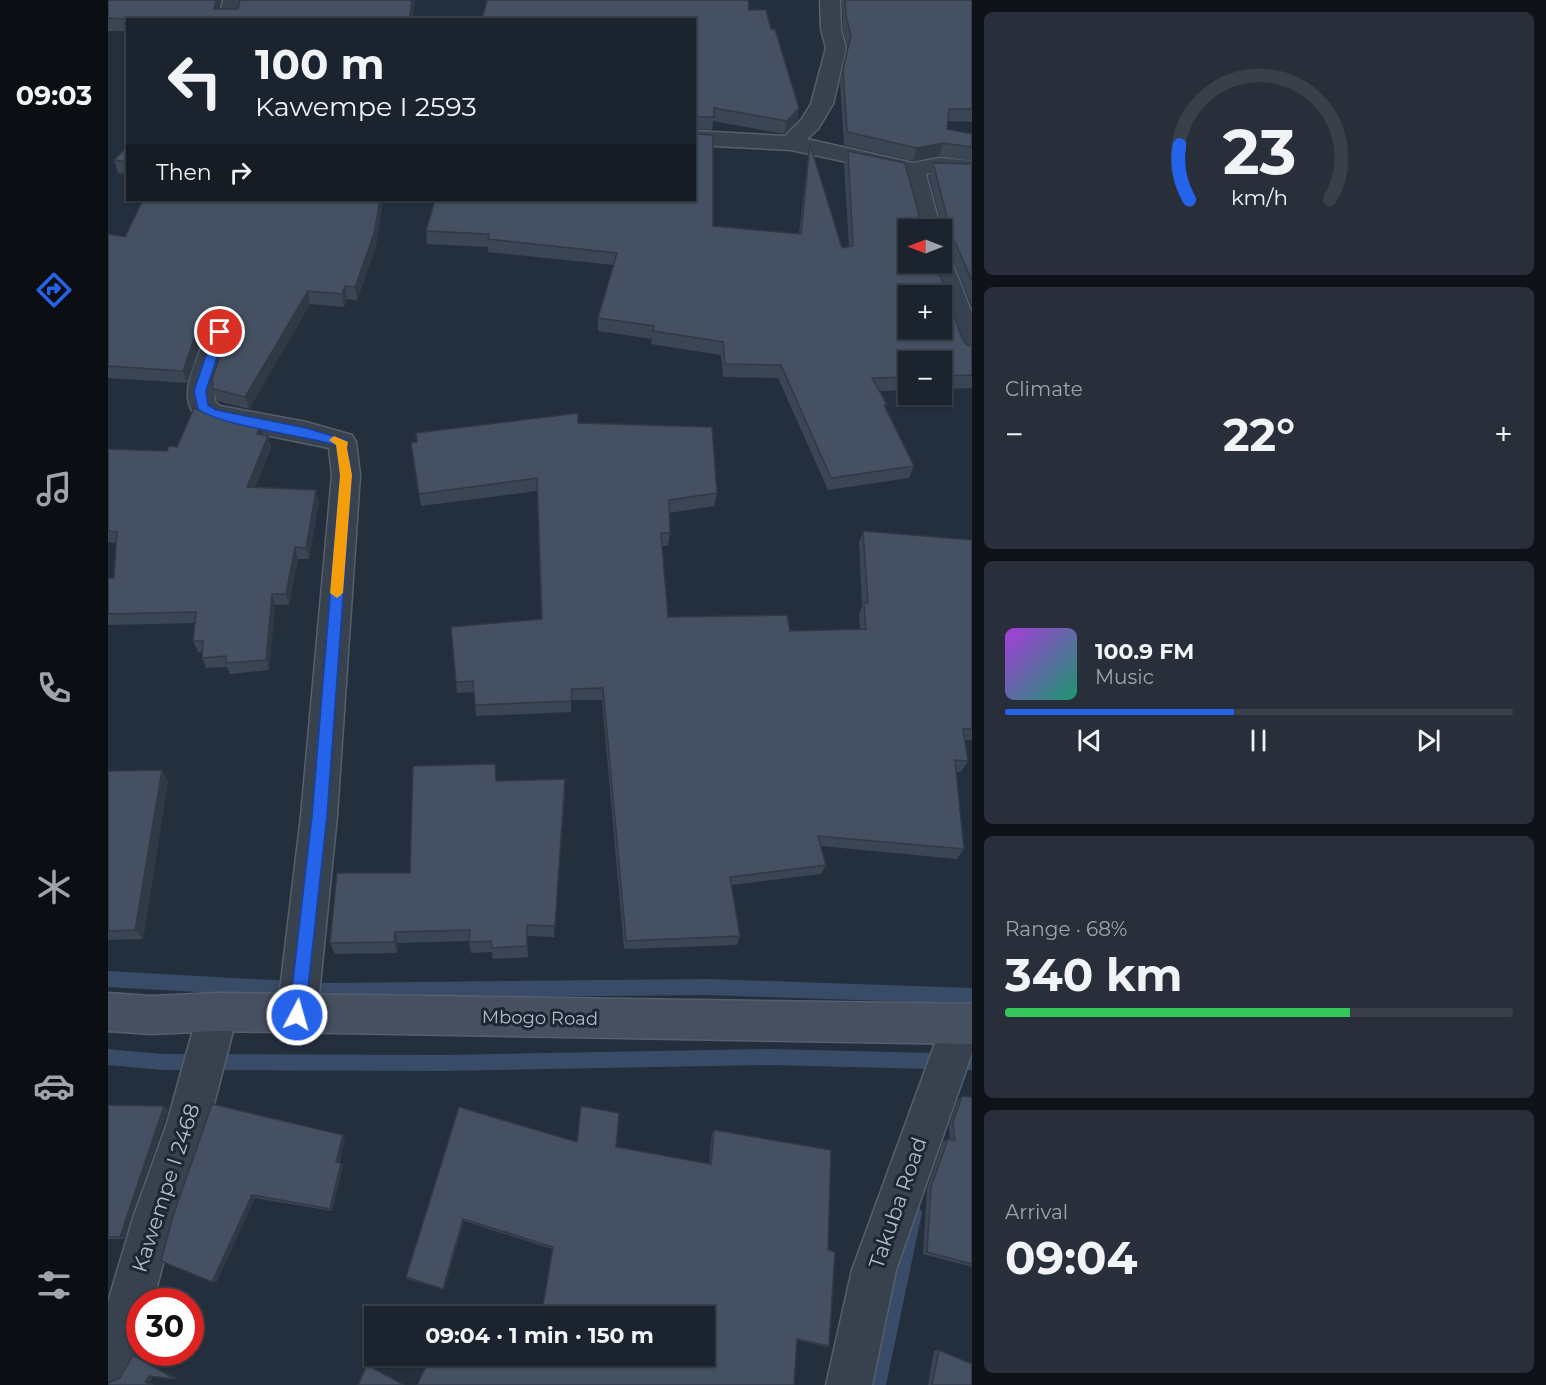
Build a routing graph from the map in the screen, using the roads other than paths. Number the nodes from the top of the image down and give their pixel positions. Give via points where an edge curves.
1 (233, 0) edge
2 (830, 0) edge
3 (229, 18) edge
4 (696, 138) edge
5 (791, 143) junction
6 (972, 168) edge
7 (913, 170) junction
8 (926, 219) edge
9 (944, 273) edge
10 (220, 332) dead end
11 (972, 349) edge
12 (108, 1012) edge
13 (218, 1012) junction
14 (297, 1015) junction
15 (967, 1024) edge
16 (108, 1361) edge
17 (849, 1385) edge

1 - 3 street
2 - 5 street via 836,48 822,104 810,124
4 - 5 street
5 - 7 street
6 - 7 street via 939,165
7 - 8 street
9 - 11 street
10 - 14 street via 200,391 202,406 212,414 342,442 346,475 319,816
12 - 13 street, Mbogo Road
13 - 14 street, Mbogo Road
13 - 16 street, Kawempe I 2468 via 188,1123 154,1218 119,1342
14 - 15 street, Mbogo Road
15 - 17 street, Takuba Road via 874,1270

